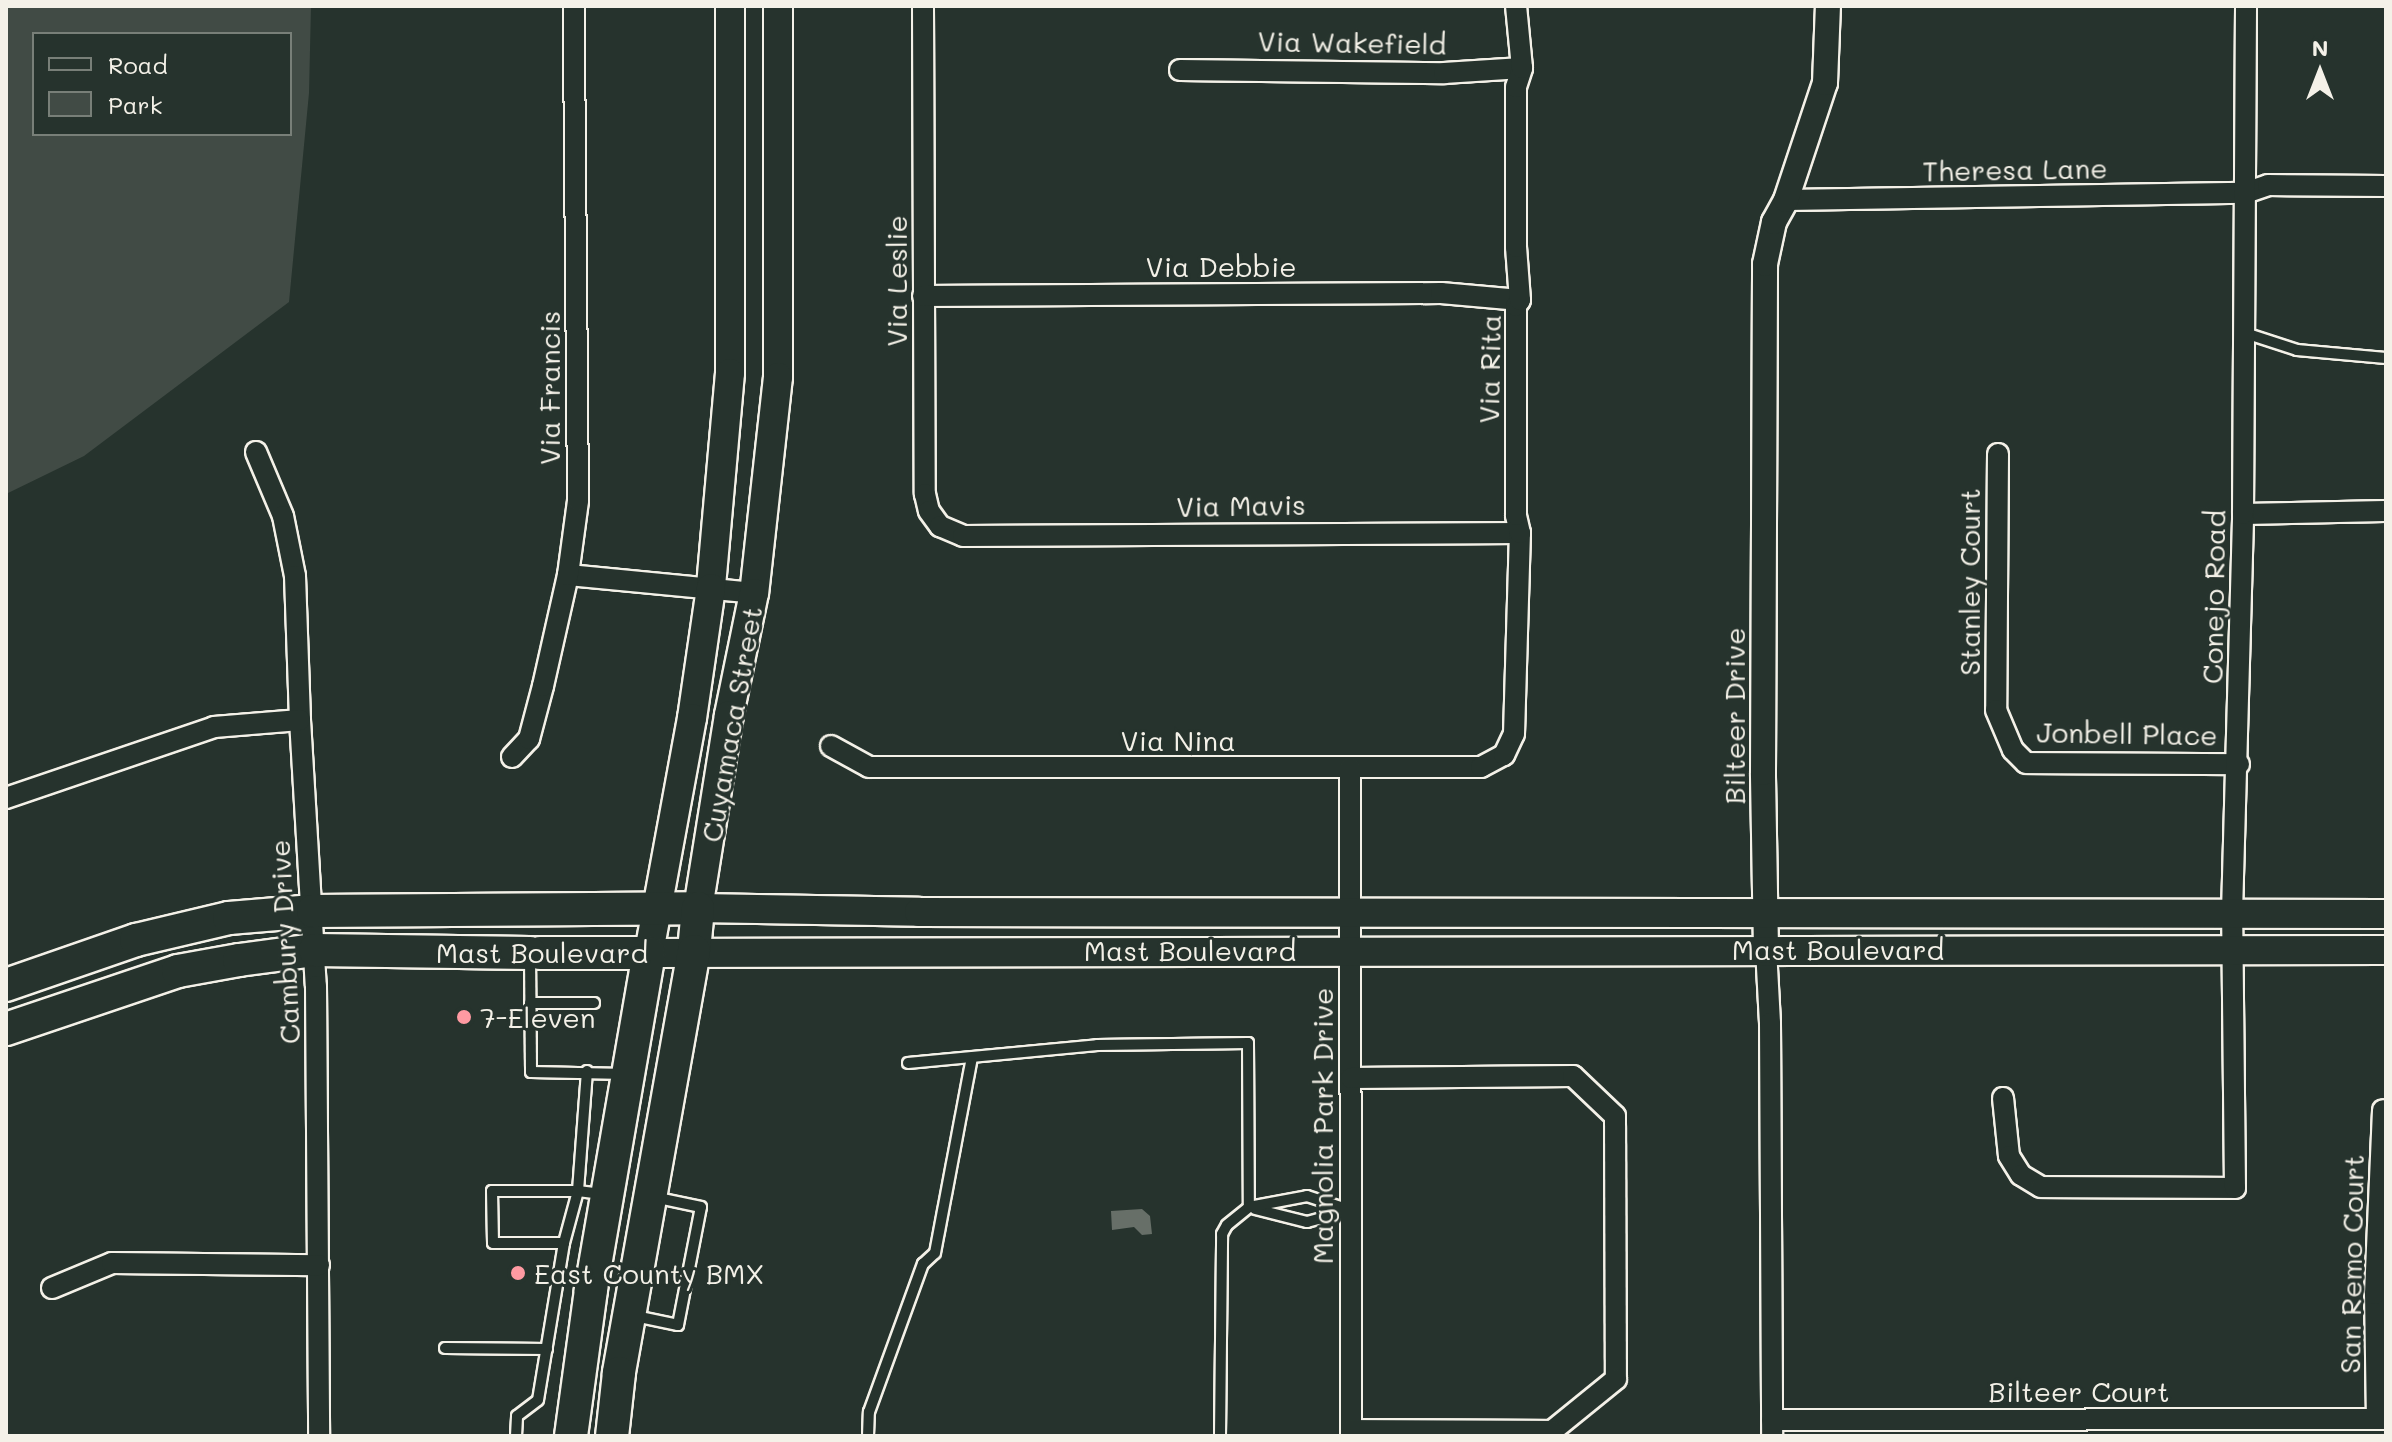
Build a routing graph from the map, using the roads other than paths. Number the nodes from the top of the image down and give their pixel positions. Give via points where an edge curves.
1 (574, 6) edge
2 (730, 6) edge
3 (778, 6) edge
4 (923, 6) edge
5 (1516, 6) edge
6 (1828, 6) edge
7 (2246, 6) edge
8 (1522, 68) junction
9 (1180, 70) dead end
10 (2386, 186) edge
11 (2245, 193) junction
12 (1786, 200) junction
13 (923, 296) junction
14 (1520, 300) junction
15 (2245, 333) junction
16 (2386, 358) edge
17 (256, 452) dead end
18 (1998, 454) dead end
19 (2386, 511) edge
20 (2243, 514) junction
21 (1520, 533) junction
22 (963, 536) joint
23 (568, 575) junction
24 (711, 588) junction
25 (754, 593) junction
26 (1996, 710) joint
27 (300, 720) junction
28 (1514, 734) joint
29 (831, 746) dead end
30 (512, 757) dead end
31 (2239, 764) junction
32 (1350, 768) junction
33 (6, 798) edge
34 (698, 908) junction
35 (657, 909) junction
36 (313, 911) junction
37 (1349, 911) junction
38 (1765, 912) junction
39 (2232, 913) junction
40 (2386, 914) edge
41 (1349, 949) junction
42 (1766, 949) junction
43 (315, 950) junction
44 (2233, 950) junction
45 (2386, 950) edge
46 (694, 951) junction
47 (535, 953) junction
48 (649, 953) junction
49 (6, 985) edge
50 (530, 1003) junction
51 (594, 1003) dead end
52 (6, 1029) edge
53 (972, 1057) junction
54 (908, 1063) dead end
55 (587, 1071) junction
56 (628, 1074) junction
57 (1351, 1078) junction
58 (2003, 1098) dead end
59 (2383, 1110) dead end
60 (592, 1193) junction
61 (650, 1196) junction
62 (1249, 1207) junction
63 (1350, 1210) junction
64 (564, 1243) junction
65 (319, 1265) junction
66 (52, 1288) dead end
67 (629, 1315) junction
68 (445, 1348) dead end
69 (547, 1349) junction
70 (2381, 1419) edge
71 (1772, 1428) edge
72 (1351, 1433) edge
73 (319, 1436) edge
74 (516, 1436) edge
75 (571, 1436) edge
76 (612, 1436) edge
77 (868, 1436) edge
78 (1220, 1436) edge

1 - 23 street, Via Francis via 578,501
2 - 24 main road, Cuyamaca Street via 730,373
3 - 25 main road, Cuyamaca Street via 778,377
4 - 13 street, Via Leslie
5 - 8 street, Via Rita
6 - 12 street, Bilteer Drive via 1825,83
7 - 11 street, Conejo Road
8 - 9 street, Via Wakefield via 1444,73
8 - 14 street, Via Rita via 1516,87
10 - 11 street, Theresa Lane via 2268,185
11 - 12 street, Theresa Lane
11 - 15 street, Conejo Road
12 - 38 street, Bilteer Drive via 1774,222 1763,307
13 - 14 street, Via Debbie via 1441,293
13 - 22 street, Via Leslie via 926,503 940,526
14 - 21 street, Via Rita
15 - 16 lane via 2297,350
15 - 20 street, Conejo Road
17 - 27 street, Cambury Drive via 283,516 295,576
18 - 26 street, Stanley Court
19 - 20 street
20 - 31 street, Conejo Road
21 - 22 street, Via Mavis
21 - 28 street, Via Rita
23 - 24 street
23 - 30 street, Via Francis via 529,739
24 - 25 street
24 - 35 main road, Cuyamaca Street
25 - 34 main road, Cuyamaca Street
26 - 31 street, Jonbell Place via 2013,750 2026,763
27 - 33 street via 214,727
27 - 36 street, Cambury Drive
28 - 32 street, Via Nina via 1504,755 1481,767
29 - 32 street, Via Nina via 869,767
31 - 39 street, Conejo Road
32 - 37 street, Magnolia Park Drive
34 - 35 main road, Mast Boulevard
34 - 37 main road, Mast Boulevard
34 - 46 main road, Cuyamaca Street
35 - 36 main road, Mast Boulevard
35 - 48 main road, Cuyamaca Street
36 - 43 street, Cambury Drive
36 - 49 main road, Mast Boulevard via 229,918 136,940
37 - 38 main road, Mast Boulevard
37 - 41 street, Magnolia Park Drive
38 - 39 main road, Mast Boulevard
38 - 42 street, Bilteer Drive
39 - 40 main road, Mast Boulevard
39 - 44 street, Conejo Road
41 - 42 main road, Mast Boulevard
41 - 46 main road, Mast Boulevard
41 - 57 street, Magnolia Park Drive
42 - 44 main road, Mast Boulevard
42 - 71 street, Bilteer Drive
43 - 47 main road, Mast Boulevard
43 - 52 main road, Mast Boulevard via 178,971
43 - 65 street, Cambury Drive
44 - 45 main road, Mast Boulevard
44 - 58 street, Conejo Road via 2235,1188 2041,1187 2021,1175 2009,1156
46 - 48 main road, Mast Boulevard
46 - 61 main road, Cuyamaca Street
47 - 48 main road, Mast Boulevard
47 - 50 lane
48 - 56 main road, Cuyamaca Street
50 - 51 lane
50 - 55 lane via 531,1072
53 - 54 lane
53 - 62 lane via 1097,1045 1248,1043
53 - 77 lane via 935,1253 923,1264 885,1367 869,1412
55 - 56 lane
55 - 60 lane
56 - 60 main road, Cuyamaca Street
57 - 63 street, Magnolia Park Drive
57 - 72 street via 1573,1076 1615,1116 1616,1240 1616,1379 1552,1431
59 - 70 street, San Remo Court via 2375,1294
60 - 64 lane
60 - 64 lane via 492,1191 493,1243
60 - 75 main road, Cuyamaca Street
61 - 67 main road, Cuyamaca Street
61 - 67 lane via 701,1207 678,1325
62 - 63 lane via 1307,1196
62 - 63 lane via 1307,1222
62 - 78 lane via 1222,1234
63 - 72 street, Magnolia Park Drive
64 - 69 lane
65 - 66 street via 112,1263
65 - 73 street, Cambury Drive
67 - 76 main road, Cuyamaca Street
68 - 69 lane
69 - 74 lane via 538,1400 517,1416
70 - 71 street, Bilteer Court

